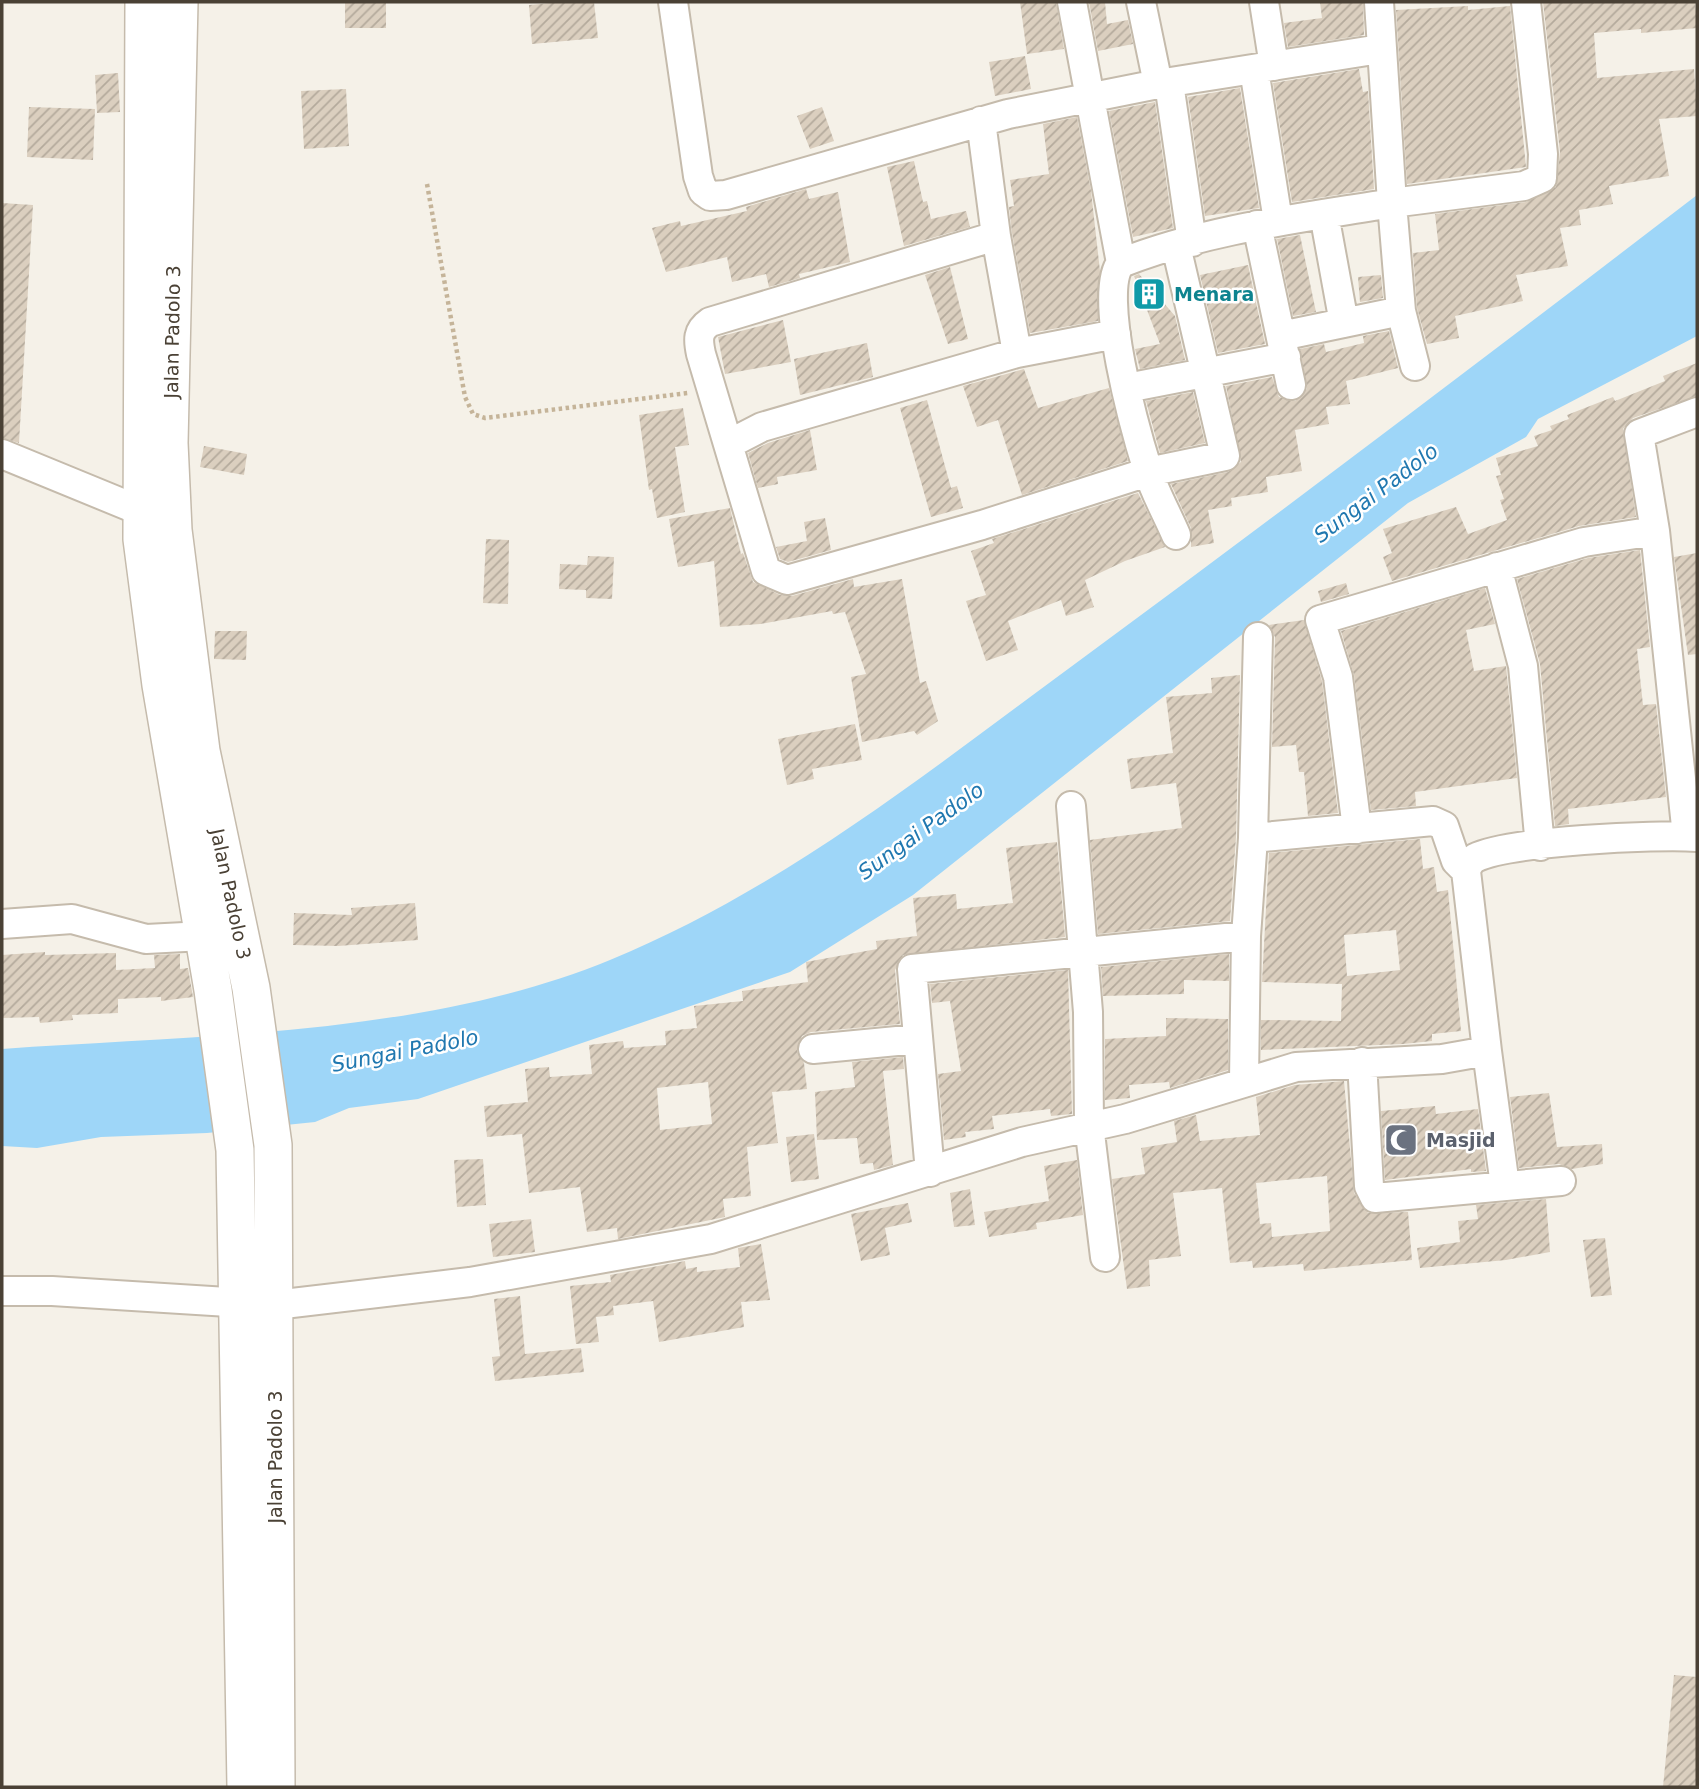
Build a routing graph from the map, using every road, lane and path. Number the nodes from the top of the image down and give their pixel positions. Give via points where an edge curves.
1 (144, 2) edge
2 (179, 2) edge
3 (673, 2) edge
4 (1072, 2) edge
5 (1141, 2) edge
6 (1264, 2) edge
7 (1379, 2) edge
8 (1526, 2) edge
9 (1380, 49) junction
10 (1264, 68) junction
11 (161, 72) junction
12 (1163, 84) junction
13 (1089, 97) junction
14 (981, 121) junction
15 (427, 184) dead end
16 (1392, 203) junction
17 (1324, 214) junction
18 (1267, 223) junction
19 (996, 236) junction
20 (1184, 244) junction
21 (1121, 263) junction
22 (1401, 311) junction
23 (1344, 323) junction
24 (1116, 334) junction
25 (1284, 346) junction
26 (1017, 353) junction
27 (1415, 366) dead end
28 (1207, 373) junction
29 (1291, 385) dead end
30 (1127, 388) junction
31 (713, 390) junction
32 (1697, 412) edge
33 (729, 444) junction
34 (2, 454) edge
35 (1149, 472) junction
36 (141, 511) junction
37 (1656, 531) junction
38 (1176, 535) dead end
39 (1497, 567) junction
40 (1258, 637) dead end
41 (1071, 806) dead end
42 (1357, 829) junction
43 (1692, 836) edge
44 (1253, 838) junction
45 (1540, 846) junction
46 (1466, 870) junction
47 (2, 924) edge
48 (204, 936) junction
49 (1246, 936) junction
50 (1083, 952) junction
51 (918, 1039) junction
52 (813, 1049) dead end
53 (1487, 1051) junction
54 (1362, 1062) junction
55 (1244, 1081) junction
56 (1089, 1125) junction
57 (930, 1172) junction
58 (1561, 1181) dead end
59 (1505, 1186) junction
60 (1105, 1257) dead end
61 (2, 1291) edge
62 (236, 1304) junction
63 (275, 1305) junction
64 (260, 1746) junction
65 (246, 1787) edge
66 (276, 1787) edge

1 - 11 street, Jalan Padolo 3
2 - 11 street, Jalan Padolo 3
3 - 14 street via 698,176 710,196
4 - 13 street
5 - 12 street
6 - 10 street
7 - 9 street
8 - 16 street via 1542,178 1524,186
9 - 10 street
9 - 16 street
10 - 12 street
10 - 18 street
11 - 36 street, Jalan Padolo 3
11 - 63 street, Jalan Padolo 3 via 173,530 201,751 251,988 273,1145
12 - 13 street
12 - 20 street
13 - 14 street
13 - 21 street
14 - 19 street
15 - 31 path via 465,397 473,414 485,418
16 - 17 street
16 - 22 street
17 - 18 street
17 - 23 street
18 - 20 street
18 - 25 street
19 - 26 street
19 - 31 street via 710,322 698,338
20 - 21 street
20 - 28 street
21 - 24 street via 1111,289
22 - 23 street
22 - 27 street
23 - 25 street
24 - 26 street
24 - 30 street
25 - 28 street
25 - 29 street
26 - 33 street via 762,427
28 - 30 street
28 - 35 street via 1225,456
30 - 35 street
31 - 33 street
32 - 37 street via 1639,434
33 - 35 street via 766,571 787,580
34 - 36 street
35 - 38 street
36 - 48 street, Jalan Padolo 3 via 161,685
37 - 39 street via 1584,542
37 - 43 street
39 - 42 street via 1320,620 1338,677
39 - 45 street via 1523,666
40 - 44 street
41 - 50 street
42 - 44 street
42 - 46 street via 1433,821 1444,826 1456,861
43 - 45 street
44 - 49 street
45 - 46 street via 1494,851 1472,859
46 - 53 street
47 - 48 street via 72,919 146,939
48 - 62 street, Jalan Padolo 3 via 235,1150
49 - 50 street
49 - 55 street
50 - 51 street via 912,969
50 - 56 street
51 - 52 street
51 - 57 street
53 - 54 street via 1442,1059
53 - 59 street
54 - 55 street via 1296,1067
54 - 59 street via 1369,1186 1375,1198
55 - 56 street via 1125,1119
56 - 57 street
56 - 60 street
57 - 63 street via 711,1239 470,1282
58 - 59 street
61 - 62 street
62 - 63 street
62 - 64 street, Jalan Padolo 3
63 - 64 street, Jalan Padolo 3
64 - 65 street, Jalan Padolo 3
64 - 66 street, Jalan Padolo 3

